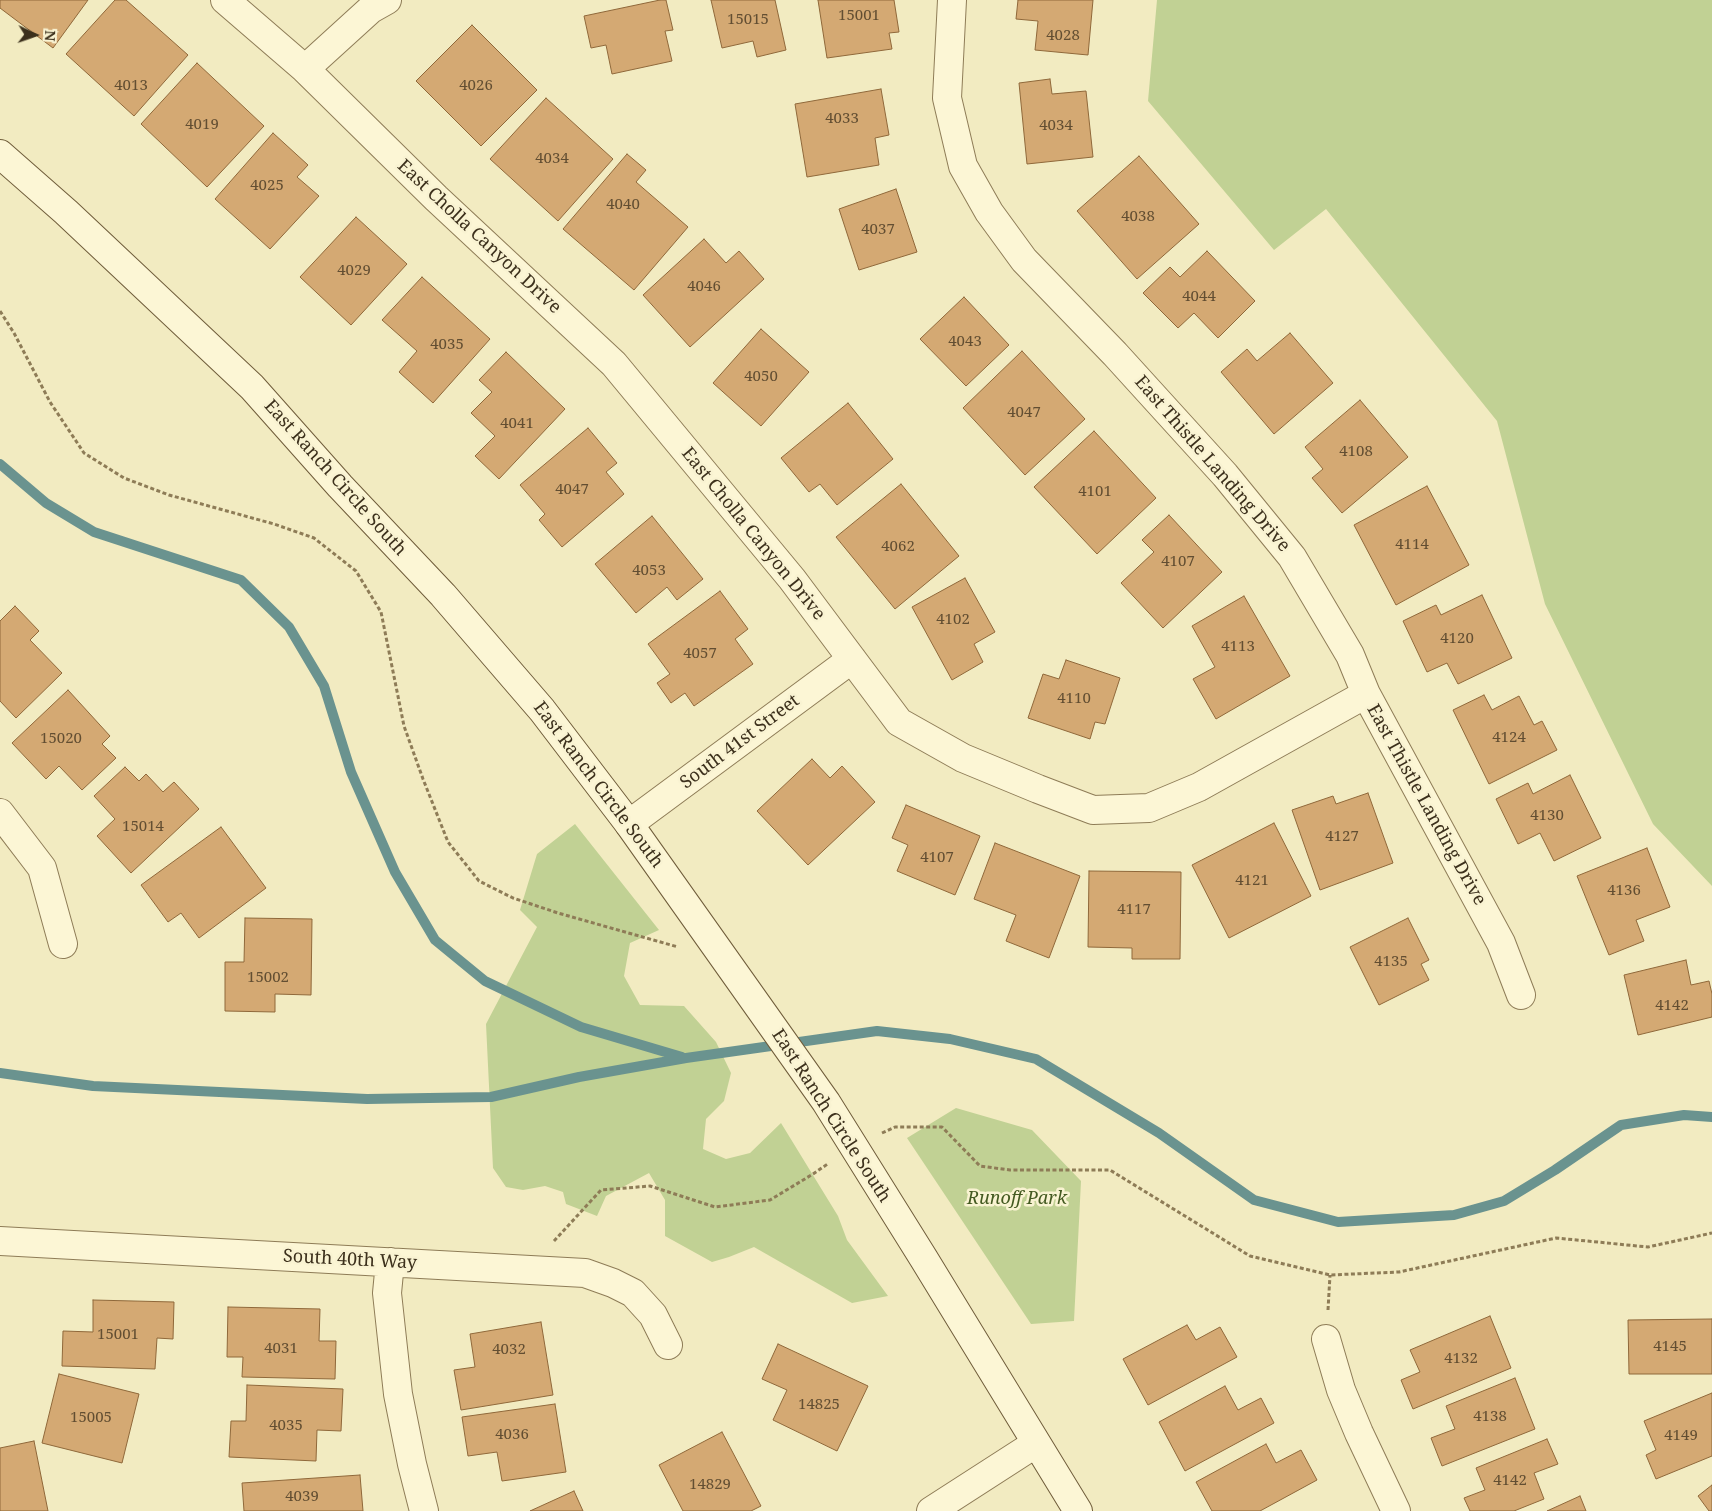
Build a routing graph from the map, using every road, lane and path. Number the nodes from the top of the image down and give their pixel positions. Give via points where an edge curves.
1 (225, 0) edge
2 (387, 0) edge
3 (952, 0) edge
4 (305, 69) junction
5 (0, 154) edge
6 (0, 311) edge
7 (852, 659) junction
8 (1366, 694) junction
9 (0, 813) edge
10 (629, 824) junction
11 (63, 944) dead end
12 (724, 957) junction
13 (1521, 995) dead end
14 (852, 1146) junction
15 (1712, 1233) edge
16 (0, 1241) edge
17 (390, 1262) junction
18 (551, 1271) junction
19 (1326, 1339) dead end
20 (668, 1345) dead end
21 (1036, 1444) junction
22 (424, 1511) edge
23 (931, 1511) edge
24 (1078, 1511) edge
25 (1396, 1511) edge

1 - 4 street, East Cholla Canyon Drive
2 - 4 street via 371,9
3 - 8 street, East Thistle Landing Drive via 947,98 963,166 989,212 1024,260 1225,475 1292,556 1350,655
4 - 7 street, East Cholla Canyon Drive via 436,198 614,364 792,579
5 - 10 street, East Ranch Circle South via 252,387 443,595 542,710
6 - 12 path via 50,402 84,453 124,478 169,495 314,538 356,571 381,612 404,726 423,779 448,842 479,881 513,898 558,913
7 - 8 street, East Cholla Canyon Drive via 899,722 963,758 1093,810 1149,808 1183,794
7 - 10 street, South 41st Street
8 - 13 street, East Thistle Landing Drive via 1501,943
9 - 11 street via 42,868
10 - 12 street, East Ranch Circle South
12 - 14 street, East Ranch Circle South via 826,1102
14 - 15 path via 895,1127 942,1127 980,1166 1010,1170 1110,1170 1250,1256 1330,1275 1399,1272 1556,1238 1648,1247
14 - 18 path via 770,1200 715,1207 650,1186 601,1190 553,1242
14 - 21 street, East Ranch Circle South
16 - 17 street, South 40th Way
17 - 18 street, South 40th Way
17 - 22 street via 387,1293 398,1394
18 - 20 street, South 40th Way via 585,1274 633,1293 653,1315
19 - 25 street via 1359,1433
21 - 23 street
21 - 24 street, East Ranch Circle South

